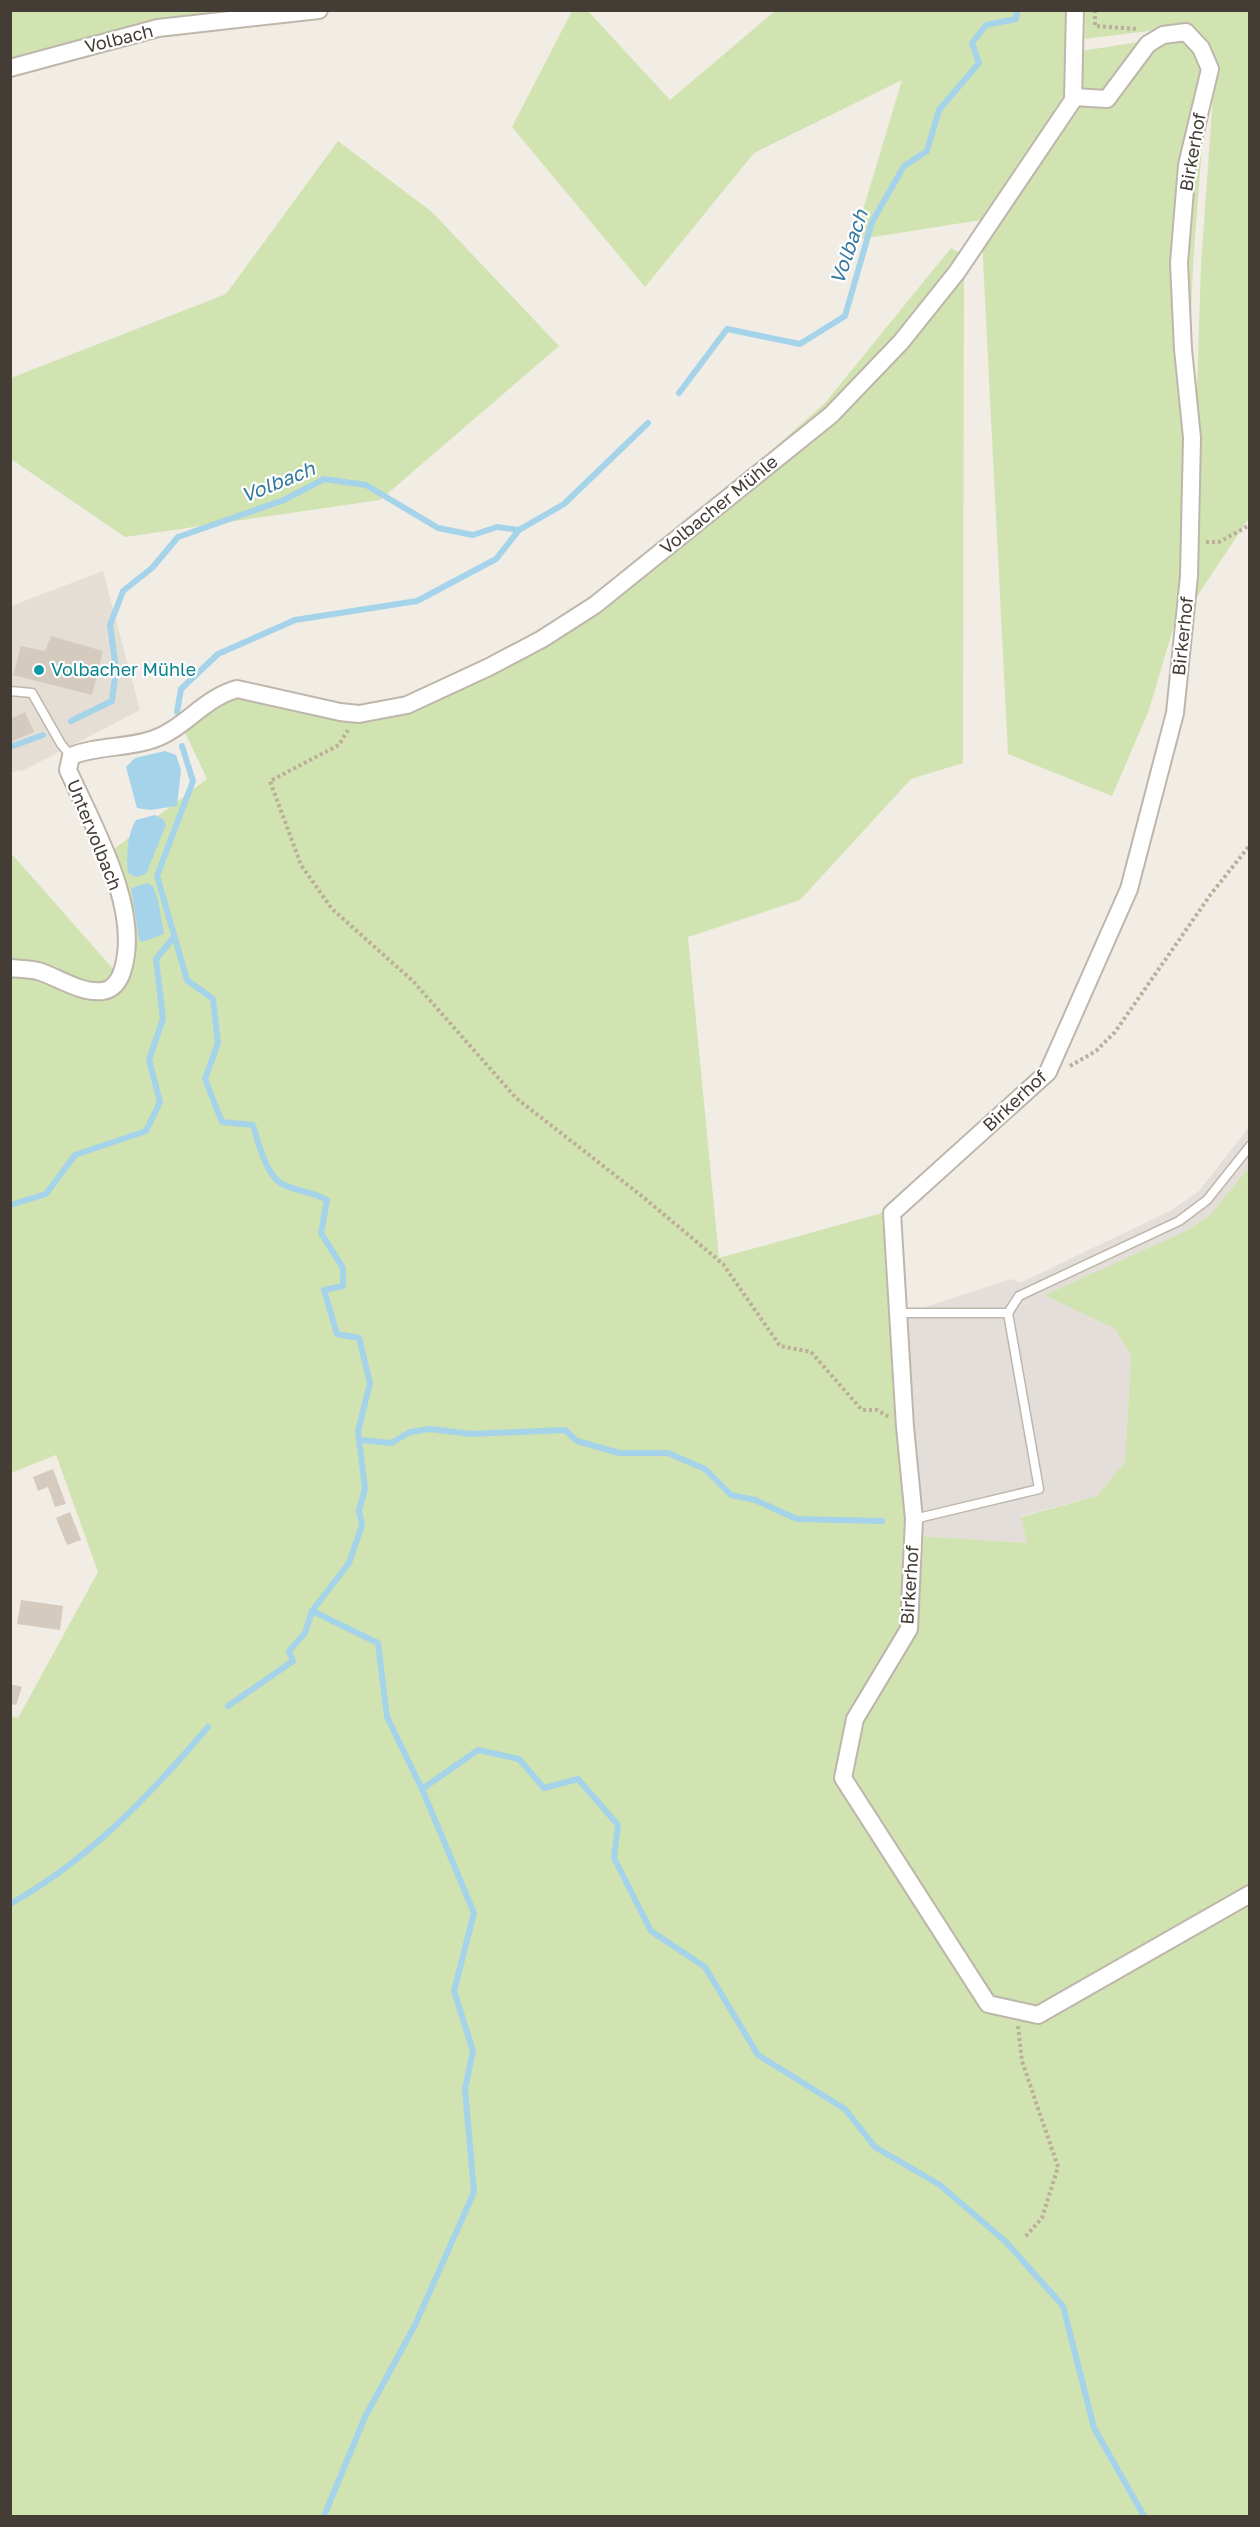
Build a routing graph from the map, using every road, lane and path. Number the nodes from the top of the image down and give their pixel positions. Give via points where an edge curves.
1 (319, 10) edge
2 (1075, 10) edge
3 (1095, 10) edge
4 (234, 15) edge
5 (1140, 29) dead end
6 (10, 68) edge
7 (1074, 97) junction
8 (1250, 525) edge
9 (1189, 543) junction
10 (237, 689) joint
11 (10, 691) edge
12 (359, 714) junction
13 (71, 756) junction
14 (1250, 845) edge
15 (10, 968) edge
16 (1096, 1050) dead end
17 (1250, 1146) edge
18 (897, 1312) junction
19 (1008, 1312) junction
20 (904, 1427) junction
21 (914, 1519) junction
22 (1250, 1894) edge
23 (1016, 2010) junction
24 (1024, 2238) dead end

1 - 4 street, Volbach
2 - 7 street
3 - 5 path via 1095,26
4 - 6 street, Volbach via 158,28
7 - 9 street, Birkerhof via 1107,99 1148,44 1163,34 1186,33 1201,48 1210,69 1187,165 1179,263 1192,438
7 - 12 street, Volbacher Mühle via 957,272 901,342 831,415 595,605 542,639 407,705
8 - 9 path via 1219,542
9 - 18 street, Birkerhof via 1175,713 1129,889 1048,1072 892,1213
10 - 12 street, Volbacher Mühle
10 - 13 street, Untervolbach via 222,693 172,731 152,740 90,748
11 - 13 lane via 32,693
12 - 20 path via 339,745 270,781 301,865 332,909 413,981 516,1098 723,1264 780,1346 811,1352 862,1410 877,1410
13 - 15 street, Untervolbach via 68,770 106,855 127,928 126,958 120,980 105,991 92,992 36,971
14 - 16 path via 1200,909 1127,1016
17 - 19 lane via 1207,1200 1179,1221 1019,1296
18 - 19 lane
18 - 20 street, Birkerhof
19 - 21 lane via 1039,1489
20 - 21 street, Birkerhof
21 - 23 street, Birkerhof via 909,1629 855,1719 843,1778 988,2004
22 - 23 street, Birkerhof via 1038,2015
23 - 24 path via 1022,2061 1058,2167 1042,2218

